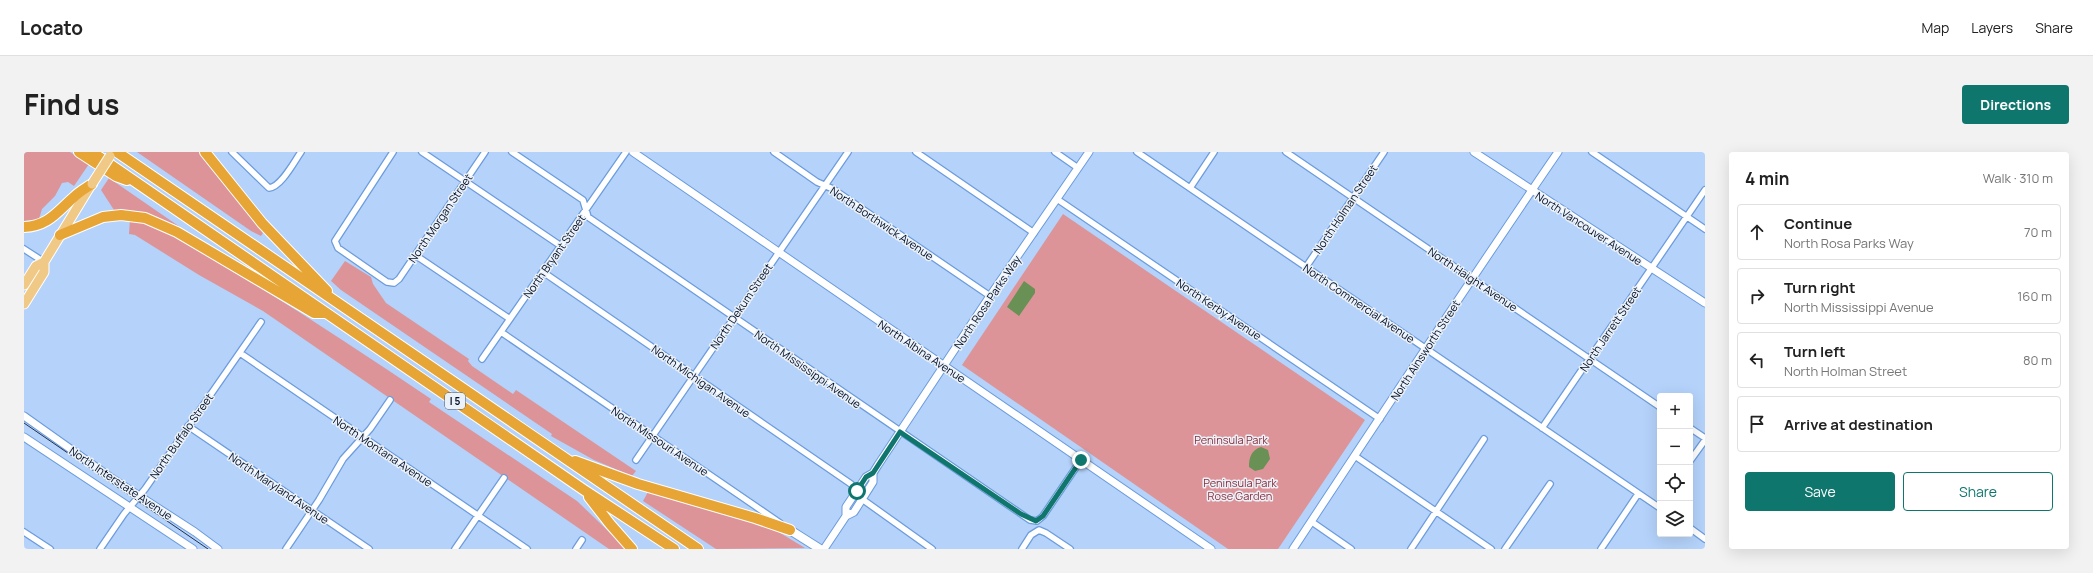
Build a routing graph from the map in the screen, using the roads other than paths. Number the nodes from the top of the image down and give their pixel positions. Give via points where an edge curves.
1 (79, 152) edge
2 (92, 152) edge
3 (113, 152) edge
4 (117, 152) edge
5 (205, 152) edge
6 (232, 152) edge
7 (300, 152) edge
8 (393, 152) edge
9 (422, 152) edge
10 (485, 152) edge
11 (512, 152) edge
12 (626, 152) edge
13 (633, 152) edge
14 (774, 152) edge
15 (848, 152) edge
16 (916, 152) edge
17 (1055, 152) edge
18 (1089, 152) edge
19 (1137, 152) edge
20 (1214, 152) edge
21 (1286, 152) edge
22 (1384, 152) edge
23 (1474, 152) edge
24 (1558, 152) edge
25 (1592, 152) edge
26 (1078, 168) junction
27 (465, 181) junction
28 (133, 182) junction
29 (92, 184) junction
30 (824, 185) junction
31 (1190, 188) junction
32 (1532, 190) junction
33 (1705, 190) edge
34 (1353, 198) junction
35 (1057, 199) junction
36 (585, 210) junction
37 (1687, 216) junction
38 (24, 227) edge
39 (1705, 229) edge
40 (1034, 233) junction
41 (60, 235) junction
42 (560, 246) junction
43 (24, 249) edge
44 (778, 252) junction
45 (415, 255) junction
46 (44, 262) junction
47 (1306, 267) junction
48 (1651, 268) junction
49 (543, 272) junction
50 (1472, 278) junction
51 (24, 285) edge
52 (990, 296) junction
53 (1705, 303) edge
54 (24, 304) edge
55 (344, 308) junction
56 (325, 313) junction
57 (733, 318) junction
58 (510, 319) junction
59 (261, 322) dead end
60 (501, 332) junction
61 (1425, 348) junction
62 (240, 353) junction
63 (482, 359) dead end
64 (1590, 359) junction
65 (945, 366) junction
66 (694, 376) junction
67 (390, 400) dead end
68 (1657, 405) edge
69 (24, 416) edge
70 (1380, 419) junction
71 (188, 426) junction
72 (1542, 428) junction
73 (1691, 429) edge
74 (900, 432) junction
75 (653, 436) junction
76 (24, 437) edge
77 (363, 437) junction
78 (1484, 439) dead end
79 (1705, 439) edge
80 (1356, 456) junction
81 (562, 457) junction
82 (1693, 457) edge
83 (636, 460) dead end
84 (1081, 460) junction
85 (873, 473) junction
86 (504, 478) dead end
87 (1550, 484) dead end
88 (584, 490) junction
89 (857, 491) junction
90 (1638, 494) junction
91 (140, 496) junction
92 (862, 499) junction
93 (1657, 505) edge
94 (130, 507) junction
95 (313, 511) junction
96 (1436, 511) junction
97 (478, 515) junction
98 (846, 516) junction
99 (1312, 522) junction
100 (790, 530) junction
101 (1693, 530) edge
102 (24, 532) edge
103 (1705, 539) edge
104 (582, 540) dead end
105 (50, 549) edge
106 (100, 549) edge
107 (193, 549) edge
108 (218, 549) edge
109 (286, 549) edge
110 (368, 549) edge
111 (455, 549) edge
112 (527, 549) edge
113 (576, 549) edge
114 (632, 549) edge
115 (674, 549) edge
116 (698, 549) edge
117 (820, 549) edge
118 (824, 549) edge
119 (932, 549) edge
120 (1022, 549) edge
121 (1070, 549) edge
122 (1211, 549) edge
123 (1293, 549) edge
124 (1351, 549) edge
125 (1410, 549) edge
126 (1491, 549) edge
127 (1505, 549) edge
128 (1601, 549) edge

1 - 28 highway via 116,176
2 - 28 highway, I 5
3 - 29 main road, bridge
4 - 55 highway, I 5
5 - 55 highway via 262,223
6 - 7 street via 266,187 274,188
8 - 45 street, North Morgan Street via 336,237 335,244 387,282 394,283
9 - 27 street
10 - 27 street, North Morgan Street
11 - 36 street, North Mississippi Avenue via 583,200
12 - 36 street, North Bryant Street
13 - 44 street, North Albina Avenue
14 - 30 street, North Borthwick Avenue
15 - 30 street, North Dekum Street
16 - 40 street
17 - 26 street
18 - 26 street, North Rosa Parks Way
19 - 31 street, North Commercial Avenue
20 - 31 street
21 - 34 street, North Haight Avenue
22 - 34 street, North Holman Street
23 - 32 street, North Vancouver Avenue
24 - 32 street, North Ainsworth Street
25 - 37 street
26 - 35 street, North Rosa Parks Way
27 - 42 street
27 - 45 street, North Morgan Street
28 - 56 highway, I 5
29 - 38 highway via 73,197 53,217 39,224
29 - 41 main road
30 - 44 street, North Dekum Street
30 - 52 street, North Borthwick Avenue
31 - 47 street, North Commercial Avenue
32 - 48 street, North Vancouver Avenue
32 - 50 street, North Ainsworth Street
33 - 37 street, North Jarrett Street
34 - 47 street, North Holman Street
34 - 50 street, North Haight Avenue
35 - 40 street, North Rosa Parks Way
35 - 70 street, North Kerby Avenue
36 - 42 street, North Bryant Street
36 - 57 street, North Mississippi Avenue via 588,217
37 - 39 street
37 - 48 street, North Jarrett Street
40 - 52 street, North Rosa Parks Way
41 - 46 main road
41 - 56 highway via 103,217 121,215 145,218 177,232 314,313
42 - 49 street, North Bryant Street
43 - 46 street
44 - 57 street, North Dekum Street
44 - 65 street, North Albina Avenue
45 - 58 street
46 - 51 main road via 36,266
46 - 54 main road via 44,272
47 - 61 street, North Commercial Avenue
48 - 53 street, North Vancouver Avenue
48 - 64 street, North Jarrett Street
49 - 58 street, North Bryant Street
49 - 66 street, North Michigan Avenue
50 - 61 street, North Ainsworth Street
50 - 64 street, North Haight Avenue
52 - 65 street, North Rosa Parks Way
55 - 81 highway, I 5
56 - 88 highway, I 5
57 - 66 street, North Dekum Street
57 - 74 street, North Mississippi Avenue
58 - 60 street, North Bryant Street
59 - 62 street, North Buffalo Street
60 - 63 street, North Bryant Street
60 - 75 street, North Missouri Avenue
61 - 70 street, North Ainsworth Street
61 - 72 street, North Commercial Avenue
62 - 71 street, North Buffalo Street
62 - 77 street, North Montana Avenue
64 - 68 street, North Haight Avenue
64 - 72 street, North Jarrett Street
65 - 74 street, North Rosa Parks Way
65 - 84 street, North Albina Avenue
66 - 75 street, North Dekum Street
66 - 89 street, North Michigan Avenue via 854,486
67 - 77 street
69 - 91 street, North Interstate Avenue
70 - 80 street, North Ainsworth Street
71 - 91 street, North Buffalo Street
71 - 95 street, North Maryland Avenue
72 - 90 street, North Commercial Avenue
73 - 79 street
74 - 84 street, North Mississippi Avenue via 1021,514 1036,521 1043,516
74 - 85 street, North Rosa Parks Way
75 - 83 street, North Dekum Street
75 - 100 street, North Missouri Avenue
76 - 94 street, North Interstate Avenue
77 - 95 street via 343,459
77 - 97 street, North Montana Avenue
78 - 96 street
79 - 82 street
80 - 96 street
80 - 99 street, North Ainsworth Street
81 - 100 highway via 638,484
81 - 116 highway, I 5
84 - 122 street, North Albina Avenue
85 - 89 street, North Rosa Parks Way via 866,477
85 - 92 street, North Rosa Parks Way via 873,482
86 - 97 street
87 - 127 street
88 - 114 highway
88 - 115 highway, I 5
89 - 98 street, North Rosa Parks Way via 846,507
90 - 93 street, North Commercial Avenue
90 - 128 street
91 - 94 street, North Buffalo Street
91 - 108 street, North Interstate Avenue
92 - 98 street, North Rosa Parks Way via 854,512
92 - 119 street
94 - 106 street, North Buffalo Street
94 - 107 street, North Interstate Avenue
95 - 109 street
95 - 110 street, North Maryland Avenue
96 - 125 street
96 - 126 street
97 - 111 street
97 - 112 street, North Montana Avenue
98 - 118 street, North Rosa Parks Way
99 - 123 street, North Ainsworth Street
99 - 124 street
100 - 117 main road, North Missouri Avenue
101 - 103 street
102 - 105 street
104 - 113 street
120 - 121 street via 1037,530

